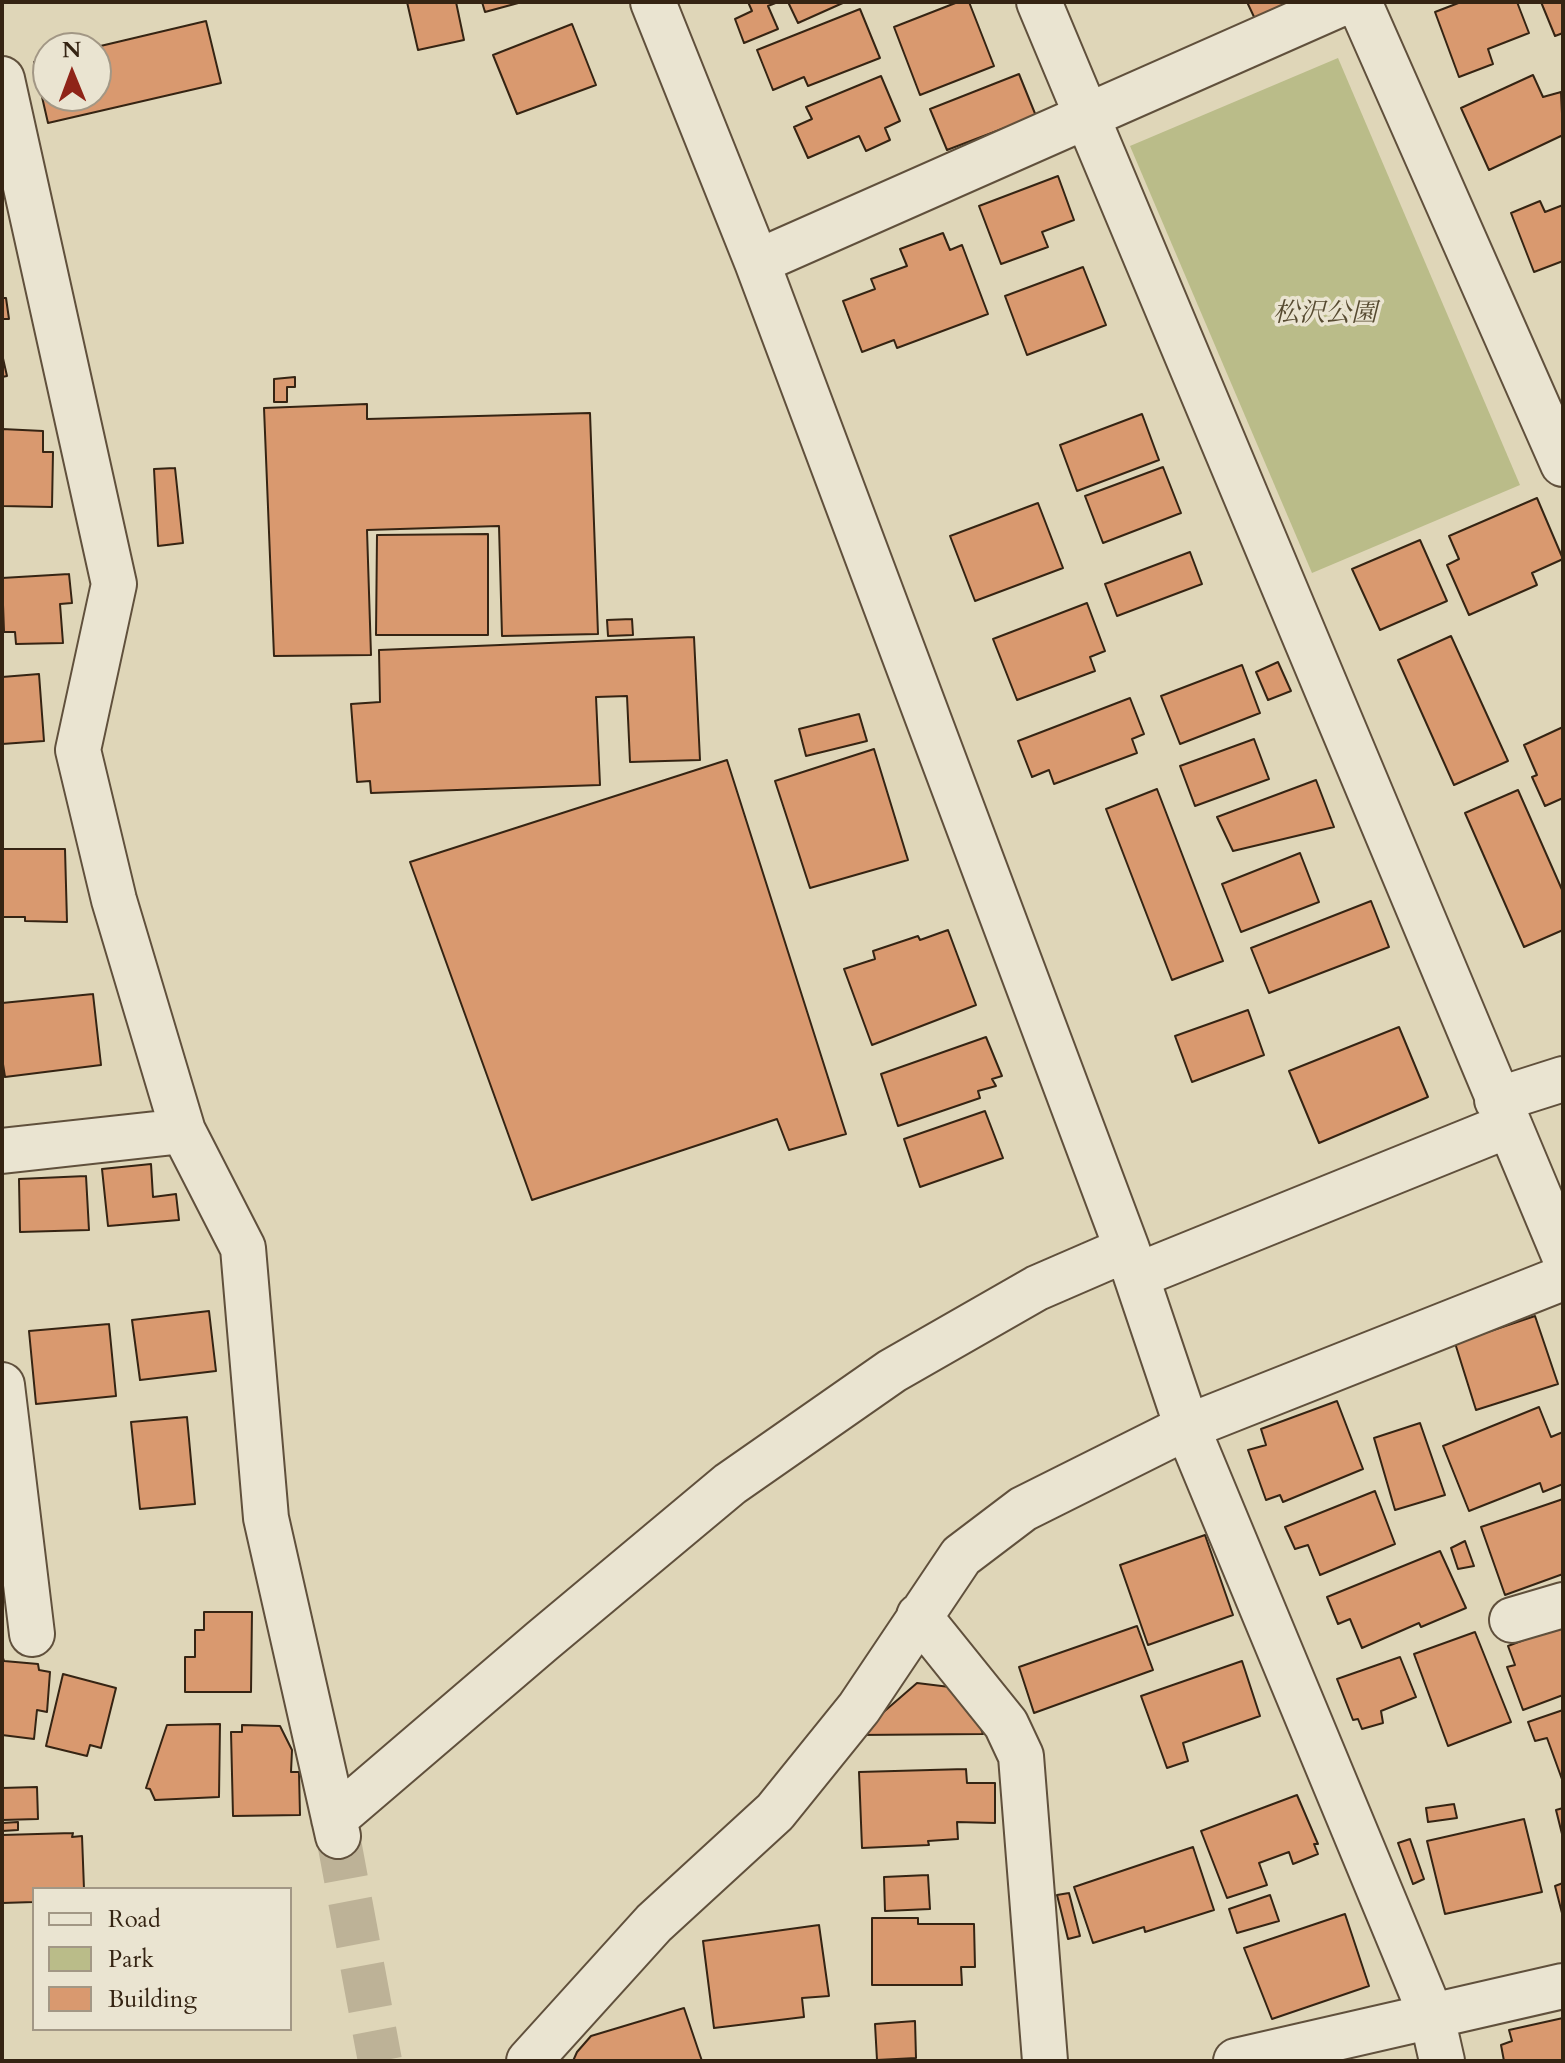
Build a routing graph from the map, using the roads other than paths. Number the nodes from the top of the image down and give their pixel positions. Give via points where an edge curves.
1 (653, 2) edge
2 (1039, 2) edge
3 (1345, 2) edge
4 (1359, 2) edge
5 (2, 79) edge
6 (1087, 117) junction
7 (757, 262) junction
8 (1563, 464) edge
9 (1563, 1079) edge
10 (1503, 1113) junction
11 (183, 1131) junction
12 (2, 1151) edge
13 (1563, 1253) edge
14 (1132, 1262) junction
15 (1563, 1278) edge
16 (2, 1385) edge
17 (1187, 1427) junction
18 (1563, 1605) edge
19 (919, 1616) junction
20 (1512, 1620) dead end
21 (32, 1634) dead end
22 (1563, 1986) edge
23 (1432, 2017) junction
24 (529, 2061) edge
25 (1045, 2061) edge
26 (1236, 2061) edge
27 (1442, 2061) edge

1 - 7 street
2 - 6 street
3 - 6 street
4 - 8 street
5 - 11 street via 114,584 78,750 114,900
6 - 7 street
6 - 10 street
7 - 14 street
9 - 10 street
10 - 13 street
10 - 14 street
11 - 12 street
11 - 14 street via 243,1248 266,1518 336,1827 530,1650 730,1484 892,1371 1037,1288
14 - 17 street
15 - 17 street
16 - 21 street
17 - 19 street via 1023,1509 961,1556
17 - 23 street
18 - 20 street
19 - 24 street via 859,1708 775,1812 654,1923
19 - 25 street via 1006,1724 1021,1756
22 - 23 street
23 - 26 street
23 - 27 street

